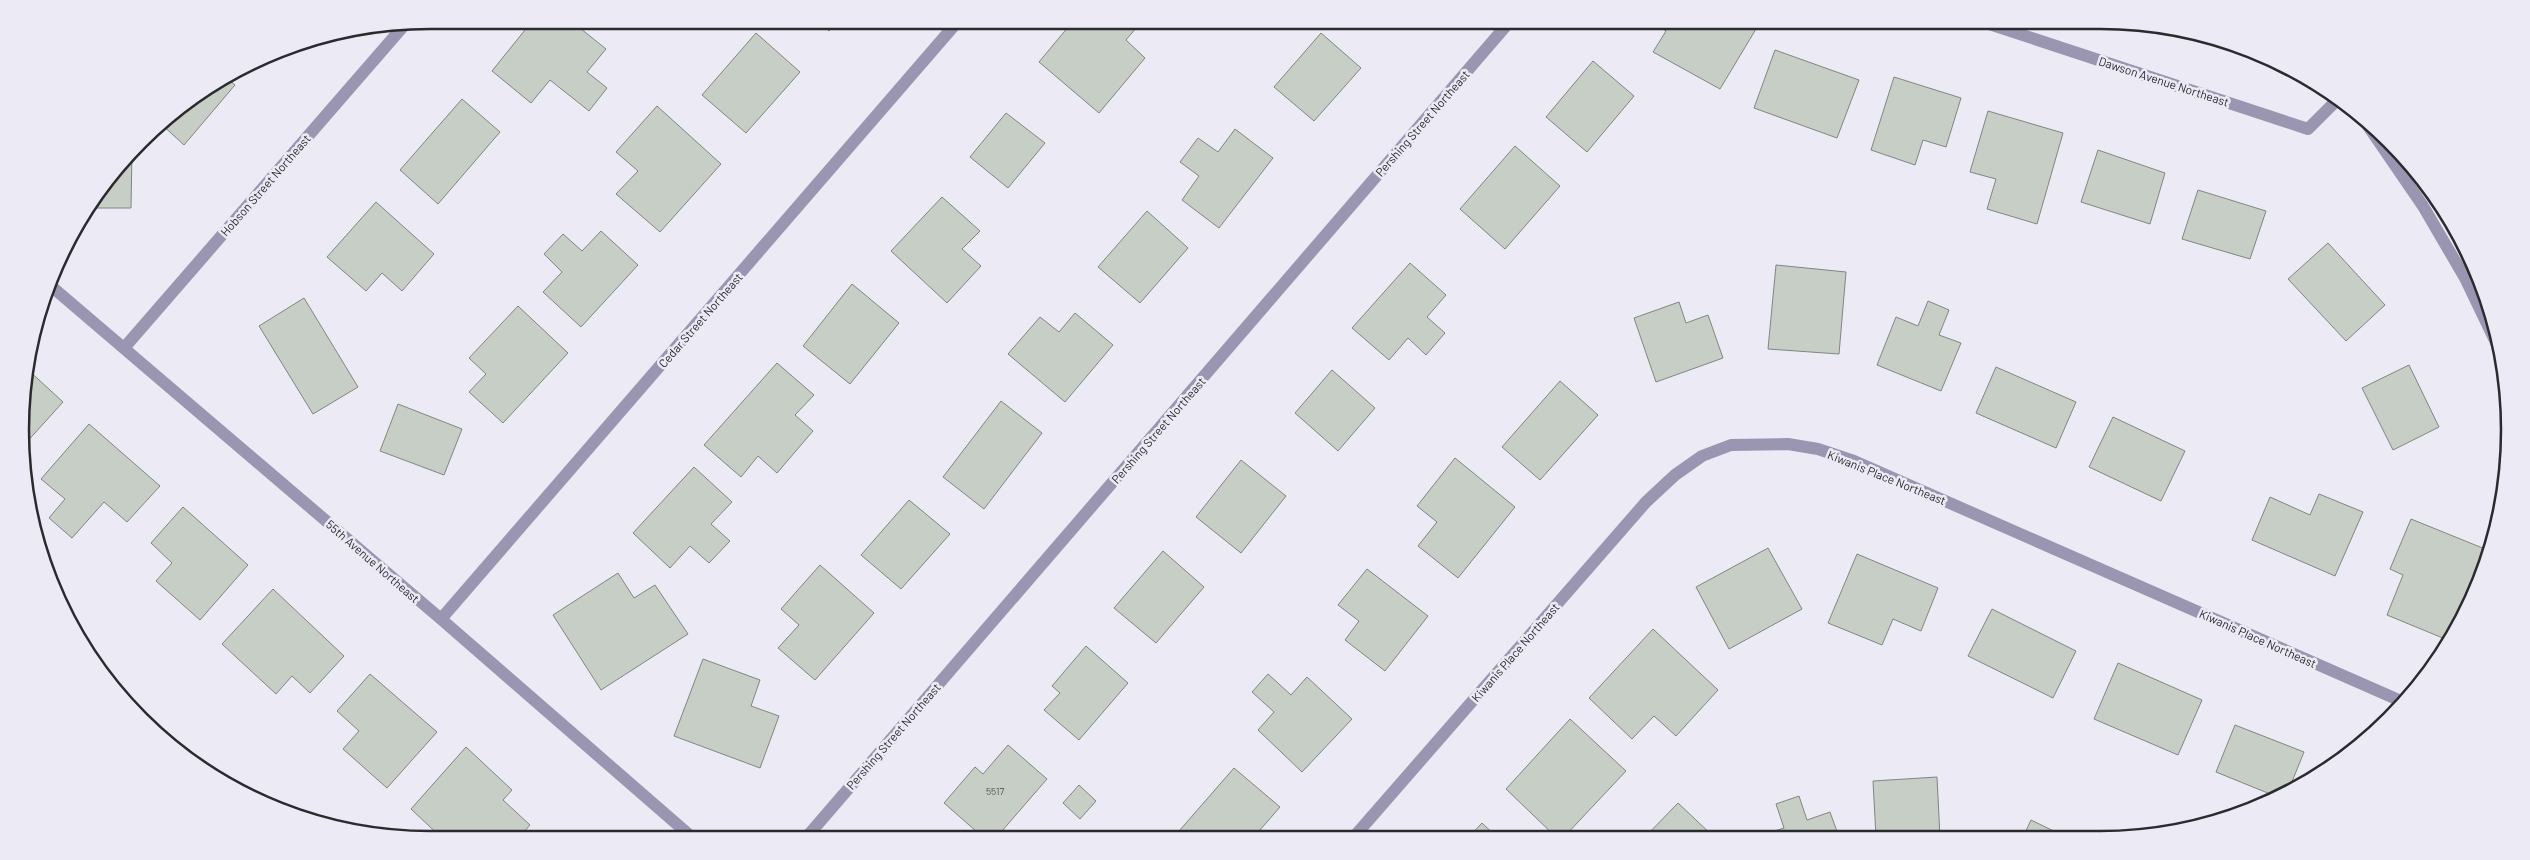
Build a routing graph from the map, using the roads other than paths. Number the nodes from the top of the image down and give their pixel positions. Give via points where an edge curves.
1 (951, 29) edge
2 (1503, 29) edge
3 (2005, 29) edge
4 (400, 30) edge
5 (2333, 104) edge
6 (2378, 140) edge
7 (54, 289) edge
8 (2488, 326) edge
9 (124, 348) junction
10 (441, 619) junction
11 (2398, 700) edge
12 (684, 831) edge
13 (812, 831) edge
14 (1359, 831) edge

1 - 10 street, Cedar Street Northeast
2 - 13 street, Pershing Street Northeast
3 - 5 street, Dawson Avenue Northeast via 2308,129
4 - 9 street, Hobson Street Northeast
6 - 8 street via 2423,206 2465,278
7 - 9 street, 55th Avenue Northeast
9 - 10 street, 55th Avenue Northeast
10 - 12 street, 55th Avenue Northeast
11 - 14 street, Kiwanis Place Northeast via 1854,460 1788,444 1731,445 1702,456 1646,502

